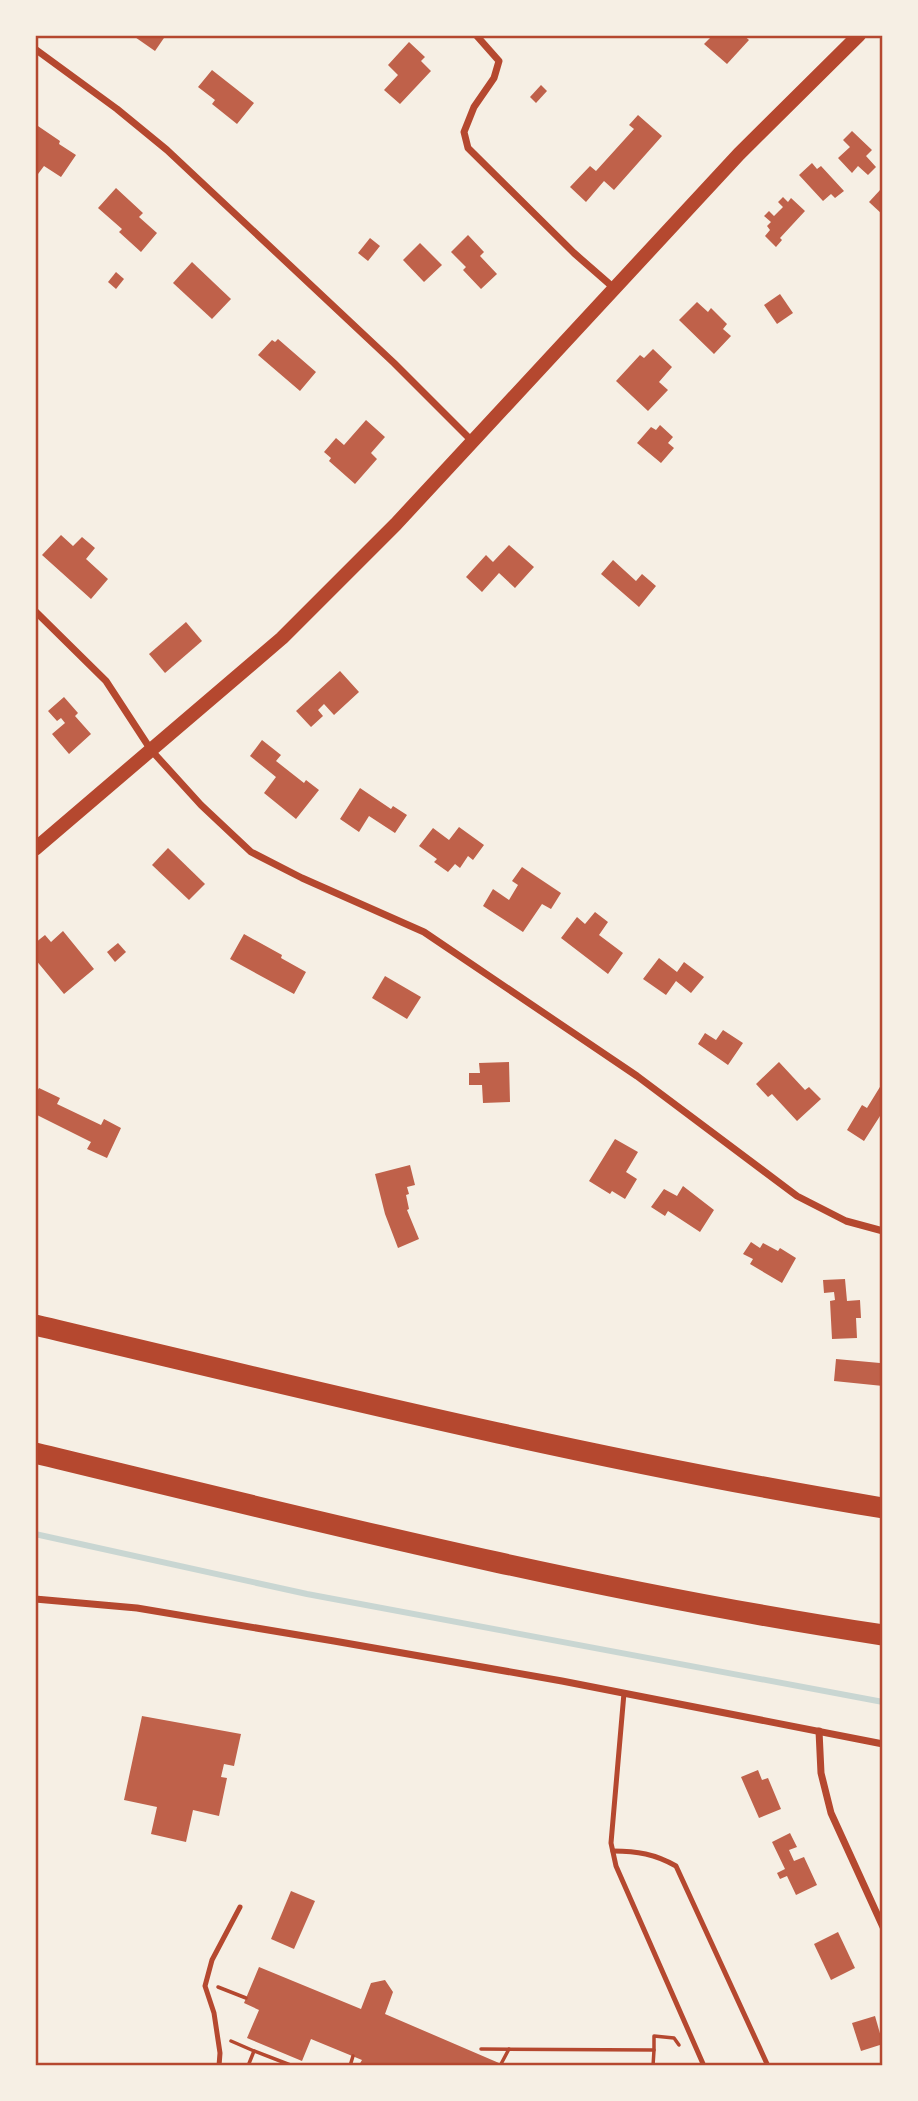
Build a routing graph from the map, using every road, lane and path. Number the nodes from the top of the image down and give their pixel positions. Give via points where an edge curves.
1 (476, 35) edge
2 (859, 35) edge
3 (35, 49) edge
4 (614, 288) junction
5 (472, 441) junction
6 (35, 611) edge
7 (151, 750) junction
8 (35, 849) edge
9 (883, 1231) edge
10 (35, 1325) edge
11 (35, 1454) edge
12 (883, 1508) edge
13 (35, 1599) edge
14 (883, 1635) edge
15 (624, 1693) junction
16 (819, 1731) junction
17 (883, 1744) edge
18 (613, 1851) junction
19 (240, 1907) dead end
20 (883, 1927) edge
21 (215, 1990) dead end
22 (246, 1998) dead end
23 (230, 2031) dead end
24 (481, 2049) dead end
25 (509, 2049) junction
26 (654, 2050) junction
27 (254, 2051) junction
28 (684, 2055) dead end
29 (353, 2056) dead end
30 (501, 2064) dead end
31 (219, 2066) edge
32 (247, 2066) edge
33 (293, 2066) edge
34 (350, 2066) edge
35 (653, 2066) edge
36 (705, 2066) edge
37 (768, 2066) edge

1 - 4 street via 499,61 464,132 468,148
2 - 4 main road
3 - 5 street via 117,109 197,177
4 - 5 main road
5 - 7 main road via 282,638
6 - 7 street via 106,681
7 - 8 main road
7 - 9 street via 251,852 424,932 637,1076 797,1196 846,1220
10 - 12 highway via 541,1444
11 - 14 highway via 552,1574
13 - 15 street via 137,1608
15 - 16 street
15 - 18 lane
16 - 17 street
16 - 20 street via 821,1773 831,1813
18 - 36 lane via 630,1902
18 - 37 lane via 648,1854 676,1866
19 - 31 lane via 212,1960 205,1986 214,2012
21 - 22 path via 216,1986
23 - 27 path via 231,2042
24 - 25 path
25 - 26 path
25 - 30 path
26 - 28 path via 654,2036 668,2036
26 - 35 path
27 - 32 path
27 - 33 path
29 - 34 path

